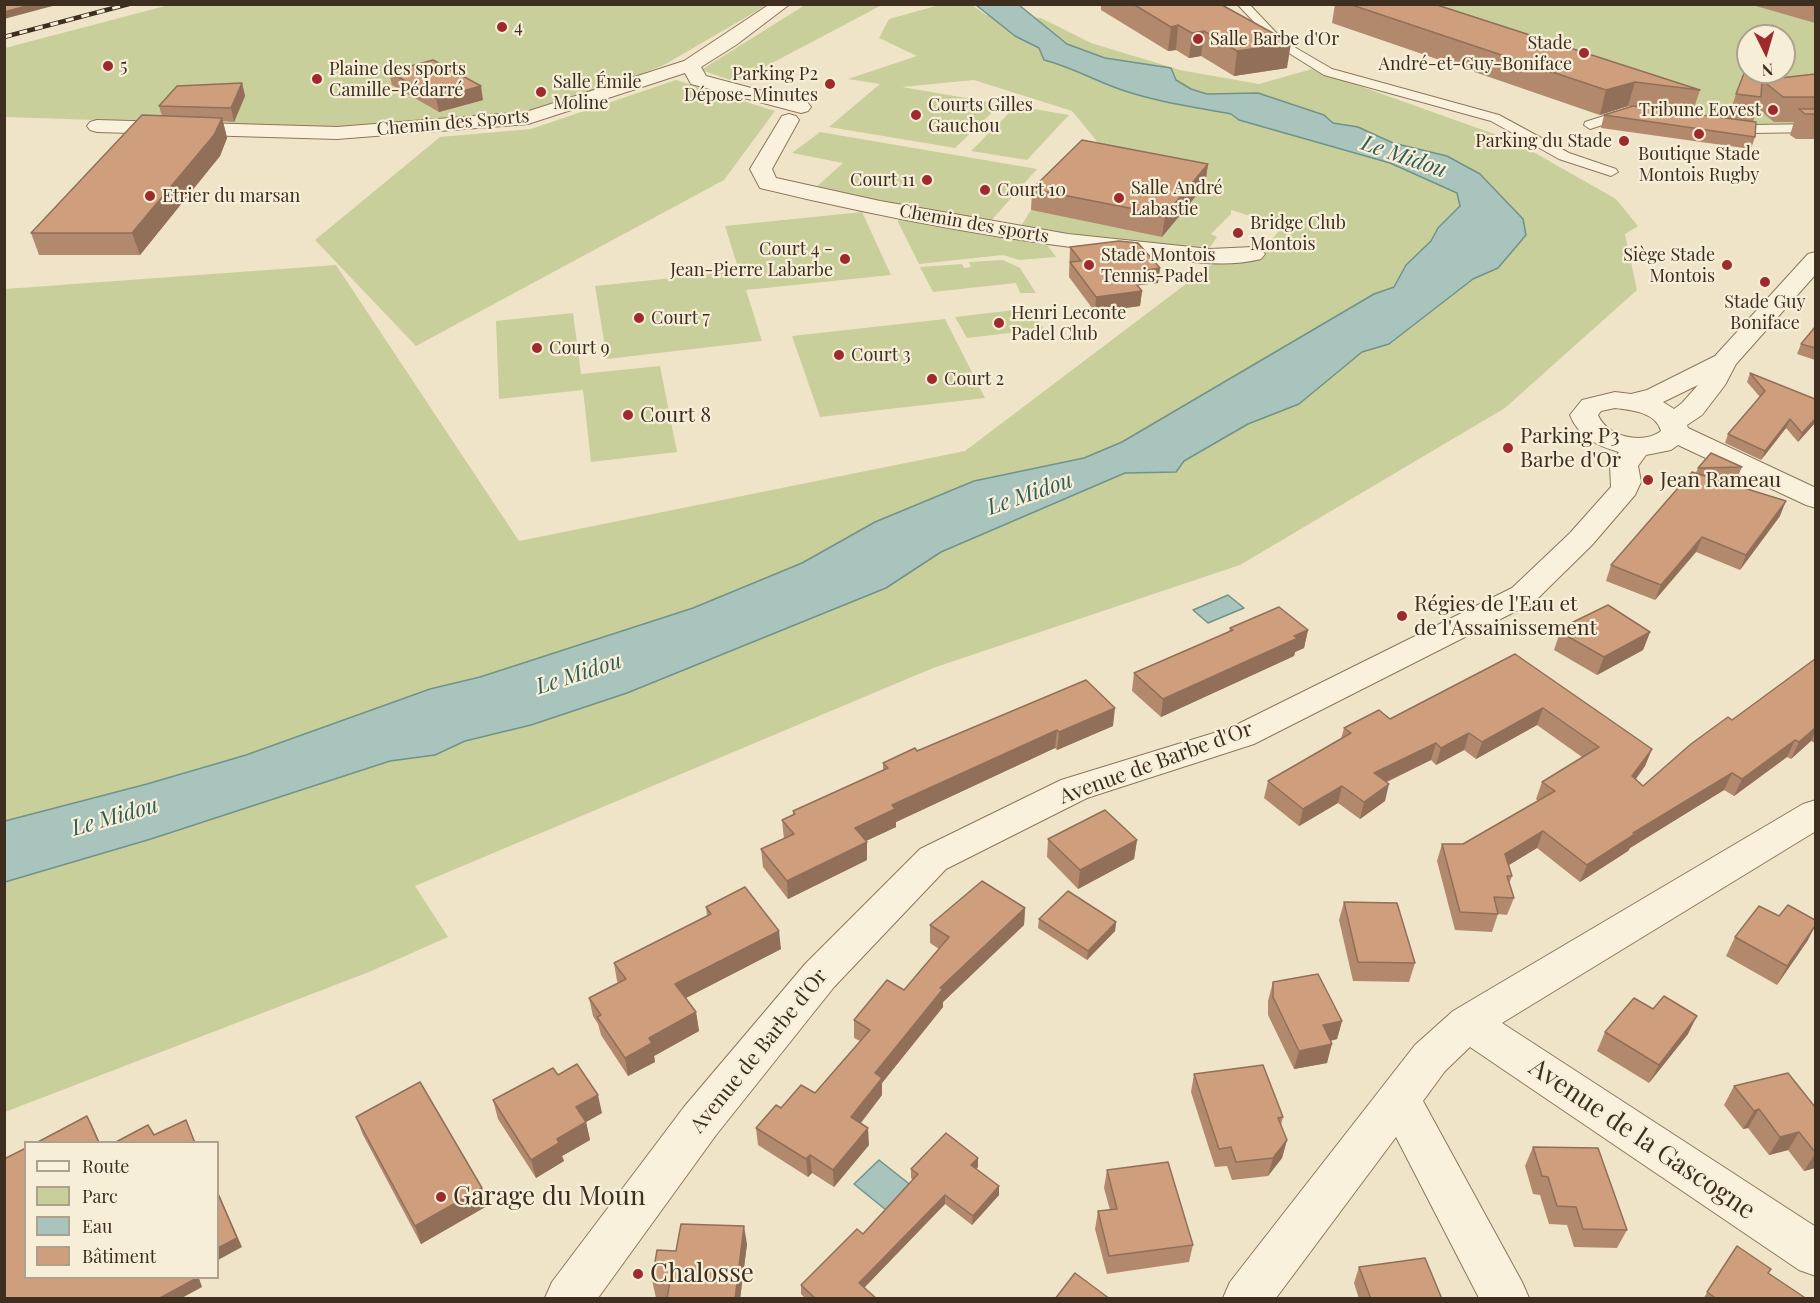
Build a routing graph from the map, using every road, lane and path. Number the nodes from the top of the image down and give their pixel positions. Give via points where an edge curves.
1 (782, 4) edge
2 (1242, 4) edge
3 (691, 65) junction
4 (1640, 114) edge
5 (1720, 124) edge
6 (1590, 125) dead end
7 (97, 126) dead end
8 (1815, 128) edge
9 (1611, 171) dead end
10 (1253, 254) dead end
11 (1815, 260) edge
12 (1724, 361) junction
13 (1631, 402) junction
14 (1674, 428) junction
15 (1639, 446) junction
16 (1815, 499) edge
17 (1810, 823) edge
18 (1468, 1023) junction
19 (1399, 1099) junction
20 (1815, 1254) edge
21 (569, 1299) edge
22 (1247, 1299) edge
23 (1504, 1299) edge

1 - 3 street, Chemin des Sports
2 - 9 lane via 1280,43 1328,72 1495,118 1564,156
3 - 7 street, Chemin des Sports via 528,118 488,123 337,133
3 - 10 street, Chemin des sports via 698,80 795,113 761,169 768,183 880,208 1068,241 1210,256
4 - 6 lane via 1628,112
5 - 8 lane via 1754,129
11 - 12 street
12 - 13 street via 1656,396
12 - 14 street via 1712,386
13 - 14 street via 1655,410
13 - 15 street via 1592,404 1583,417 1586,425 1605,439
14 - 15 street via 1671,440
14 - 16 street
15 - 21 street, Avenue de Barbe d'Or via 1624,465 1625,489 1523,595 1242,736 1074,789 933,858 812,984 700,1121
17 - 18 street
18 - 19 street via 1430,1058
18 - 20 street, Avenue de la Gascogne
19 - 22 street
19 - 23 street

